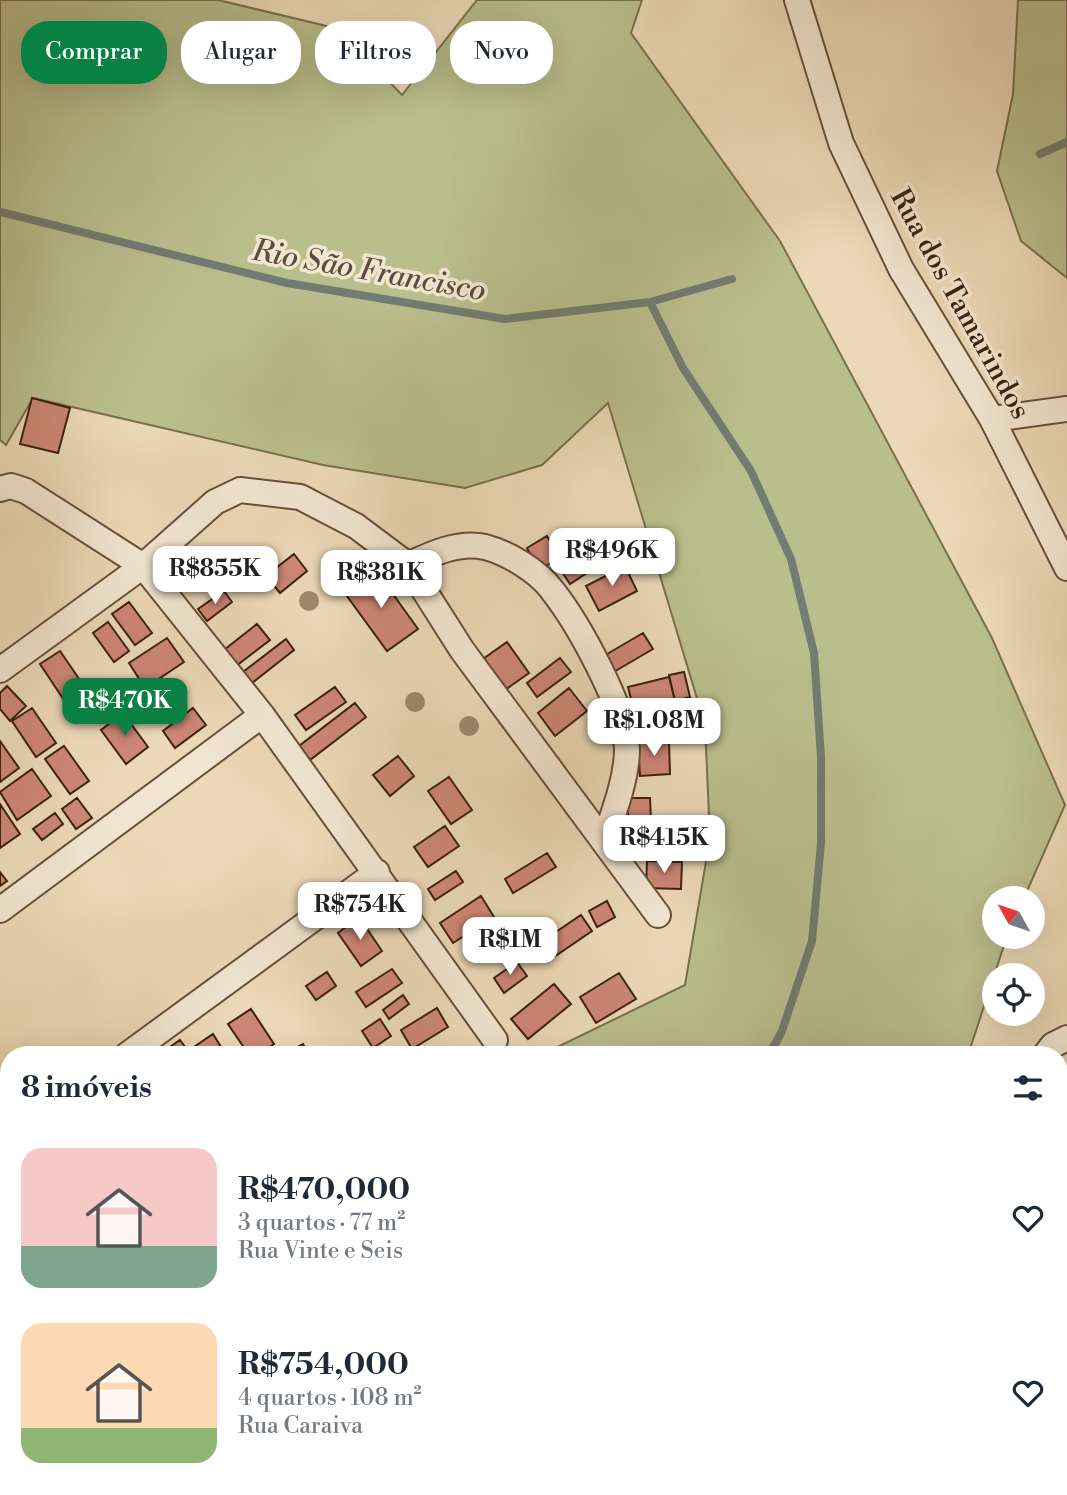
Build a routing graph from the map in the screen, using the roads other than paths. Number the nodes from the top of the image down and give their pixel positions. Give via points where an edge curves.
1 (797, 0) edge
2 (1067, 409) edge
3 (992, 419) junction
4 (6, 487) edge
5 (408, 565) junction
6 (143, 566) junction
7 (1067, 568) edge
8 (0, 670) edge
9 (262, 715) junction
10 (604, 842) junction
11 (376, 872) junction
12 (0, 910) edge
13 (658, 915) dead end
14 (495, 1041) dead end
15 (139, 1046) edge

1 - 3 street, Rua dos Tamarindos via 841,143 901,269
2 - 3 street
3 - 7 street, Rua dos Tamarindos
4 - 6 street via 26,491
5 - 6 street via 356,526 300,497 240,490 215,502
5 - 10 street via 462,650
5 - 10 street via 434,552 485,547 523,564 552,588 618,709 627,749
6 - 8 street
6 - 9 street
9 - 11 street
9 - 12 street
10 - 13 street
11 - 14 street
11 - 15 street

